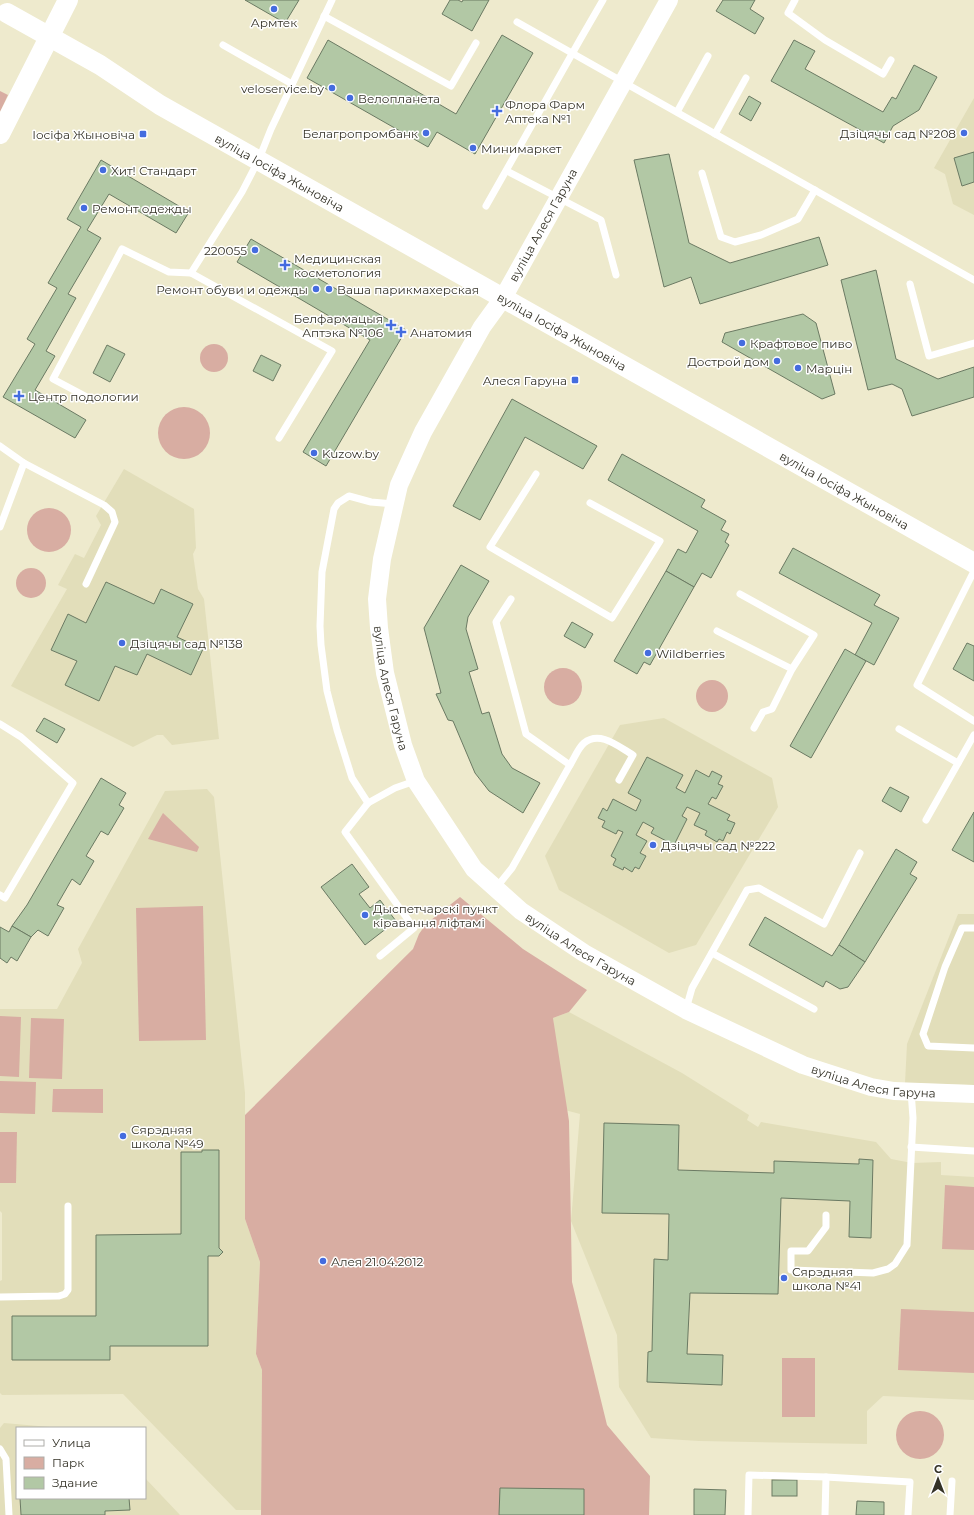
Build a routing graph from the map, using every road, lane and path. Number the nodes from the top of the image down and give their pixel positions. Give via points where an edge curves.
1 (68, 0) edge
2 (332, 0) edge
3 (603, 0) edge
4 (669, 0) edge
5 (795, 0) edge
6 (5, 12) edge
7 (324, 16) junction
8 (517, 22) dead end
9 (50, 38) junction
10 (476, 43) dead end
11 (223, 45) dead end
12 (573, 53) junction
13 (708, 56) dead end
14 (891, 60) dead end
15 (746, 78) dead end
16 (623, 82) junction
17 (292, 84) junction
18 (677, 112) junction
19 (0, 134) edge
20 (716, 134) junction
21 (259, 159) junction
22 (507, 171) junction
23 (702, 172) dead end
24 (815, 190) junction
25 (559, 198) junction
26 (486, 206) dead end
27 (190, 273) junction
28 (616, 275) dead end
29 (974, 280) edge
30 (910, 284) dead end
31 (503, 298) junction
32 (974, 343) edge
33 (85, 396) dead end
34 (280, 438) dead end
35 (0, 446) edge
36 (24, 462) junction
37 (536, 474) dead end
38 (590, 503) dead end
39 (394, 504) junction
40 (0, 527) edge
41 (974, 563) edge
42 (974, 571) edge
43 (86, 584) dead end
44 (740, 594) dead end
45 (511, 599) dead end
46 (717, 631) dead end
47 (792, 669) junction
48 (974, 721) edge
49 (0, 724) edge
50 (754, 728) dead end
51 (898, 728) dead end
52 (974, 735) edge
53 (958, 763) junction
54 (570, 765) junction
55 (619, 780) dead end
56 (416, 781) junction
57 (368, 803) junction
58 (926, 820) dead end
59 (860, 853) dead end
60 (496, 888) junction
61 (0, 895) edge
62 (974, 928) edge
63 (712, 953) junction
64 (380, 956) dead end
65 (814, 1009) dead end
66 (686, 1010) junction
67 (974, 1048) edge
68 (911, 1091) junction
69 (974, 1094) edge
70 (911, 1147) junction
71 (974, 1151) edge
72 (68, 1206) dead end
73 (826, 1216) dead end
74 (0, 1297) edge
75 (0, 1449) edge
76 (826, 1477) junction
77 (952, 1481) dead end
78 (9, 1515) edge
79 (748, 1515) edge
80 (825, 1515) edge
81 (908, 1515) edge
82 (950, 1515) edge

1 - 9 main road
2 - 7 lane
3 - 12 lane
4 - 16 street, вуліца Алеся Гаруна
5 - 14 lane via 788,13 825,40 883,74
6 - 9 main road, вуліца Іосіфа Жыновіча
7 - 10 lane via 451,86
7 - 17 lane
8 - 12 lane
9 - 19 main road
9 - 21 main road, вуліца Іосіфа Жыновіча via 100,65 160,105
11 - 17 lane
12 - 16 lane
12 - 22 lane
13 - 18 lane
15 - 20 lane
16 - 18 lane
16 - 25 street, вуліца Алеся Гаруна
17 - 21 lane
18 - 20 lane
20 - 24 lane
21 - 27 lane via 242,192
21 - 31 main road, вуліца Іосіфа Жыновіча
22 - 25 lane
22 - 26 lane
23 - 24 lane via 721,237 735,242 761,235 798,219
24 - 29 lane
25 - 28 lane via 601,220
25 - 31 street, вуліца Алеся Гаруна
27 - 33 lane via 169,272 122,249 53,379
27 - 34 lane via 332,351
30 - 32 lane via 929,356
31 - 39 street, вуліца Алеся Гаруна via 482,327 423,432 399,485
31 - 41 main road, вуліца Іосіфа Жыновіча
35 - 36 lane
36 - 40 lane
36 - 43 lane via 104,505 112,512 115,522
37 - 38 lane via 490,547 612,618 660,540
39 - 56 street, вуліца Алеся Гаруна via 382,559 378,593 379,628 385,673 403,746
39 - 57 lane via 371,502 349,496 338,503 332,516 322,572 320,626 327,691 352,778
42 - 48 lane via 917,685
44 - 47 lane via 814,635
45 - 54 lane via 496,622 526,734
46 - 47 lane
47 - 50 lane via 772,709 763,712
49 - 61 lane via 21,737 73,782 5,898
51 - 53 lane
52 - 53 lane
53 - 58 lane
54 - 55 lane via 583,744 593,738 603,739 633,755
54 - 60 lane via 512,868
56 - 57 lane via 395,788
56 - 60 street, вуліца Алеся Гаруна via 474,868
57 - 64 lane via 345,832 414,928
59 - 63 lane via 824,924 759,888 747,890
60 - 66 street, вуліца Алеся Гаруна via 521,911 584,953
62 - 67 lane via 962,928 945,967 923,1034 928,1046
63 - 65 lane
63 - 66 lane via 692,988
66 - 68 street, вуліца Алеся Гаруна via 803,1065 871,1087
68 - 69 street, вуліца Алеся Гаруна
68 - 70 lane
70 - 71 lane
70 - 73 lane via 907,1244 895,1264 873,1273 791,1270 791,1251 808,1251 826,1227
72 - 74 lane via 68,1290 59,1296
75 - 78 lane via 6,1459
76 - 79 lane via 749,1475
76 - 80 lane
76 - 81 lane via 910,1482
77 - 82 lane

